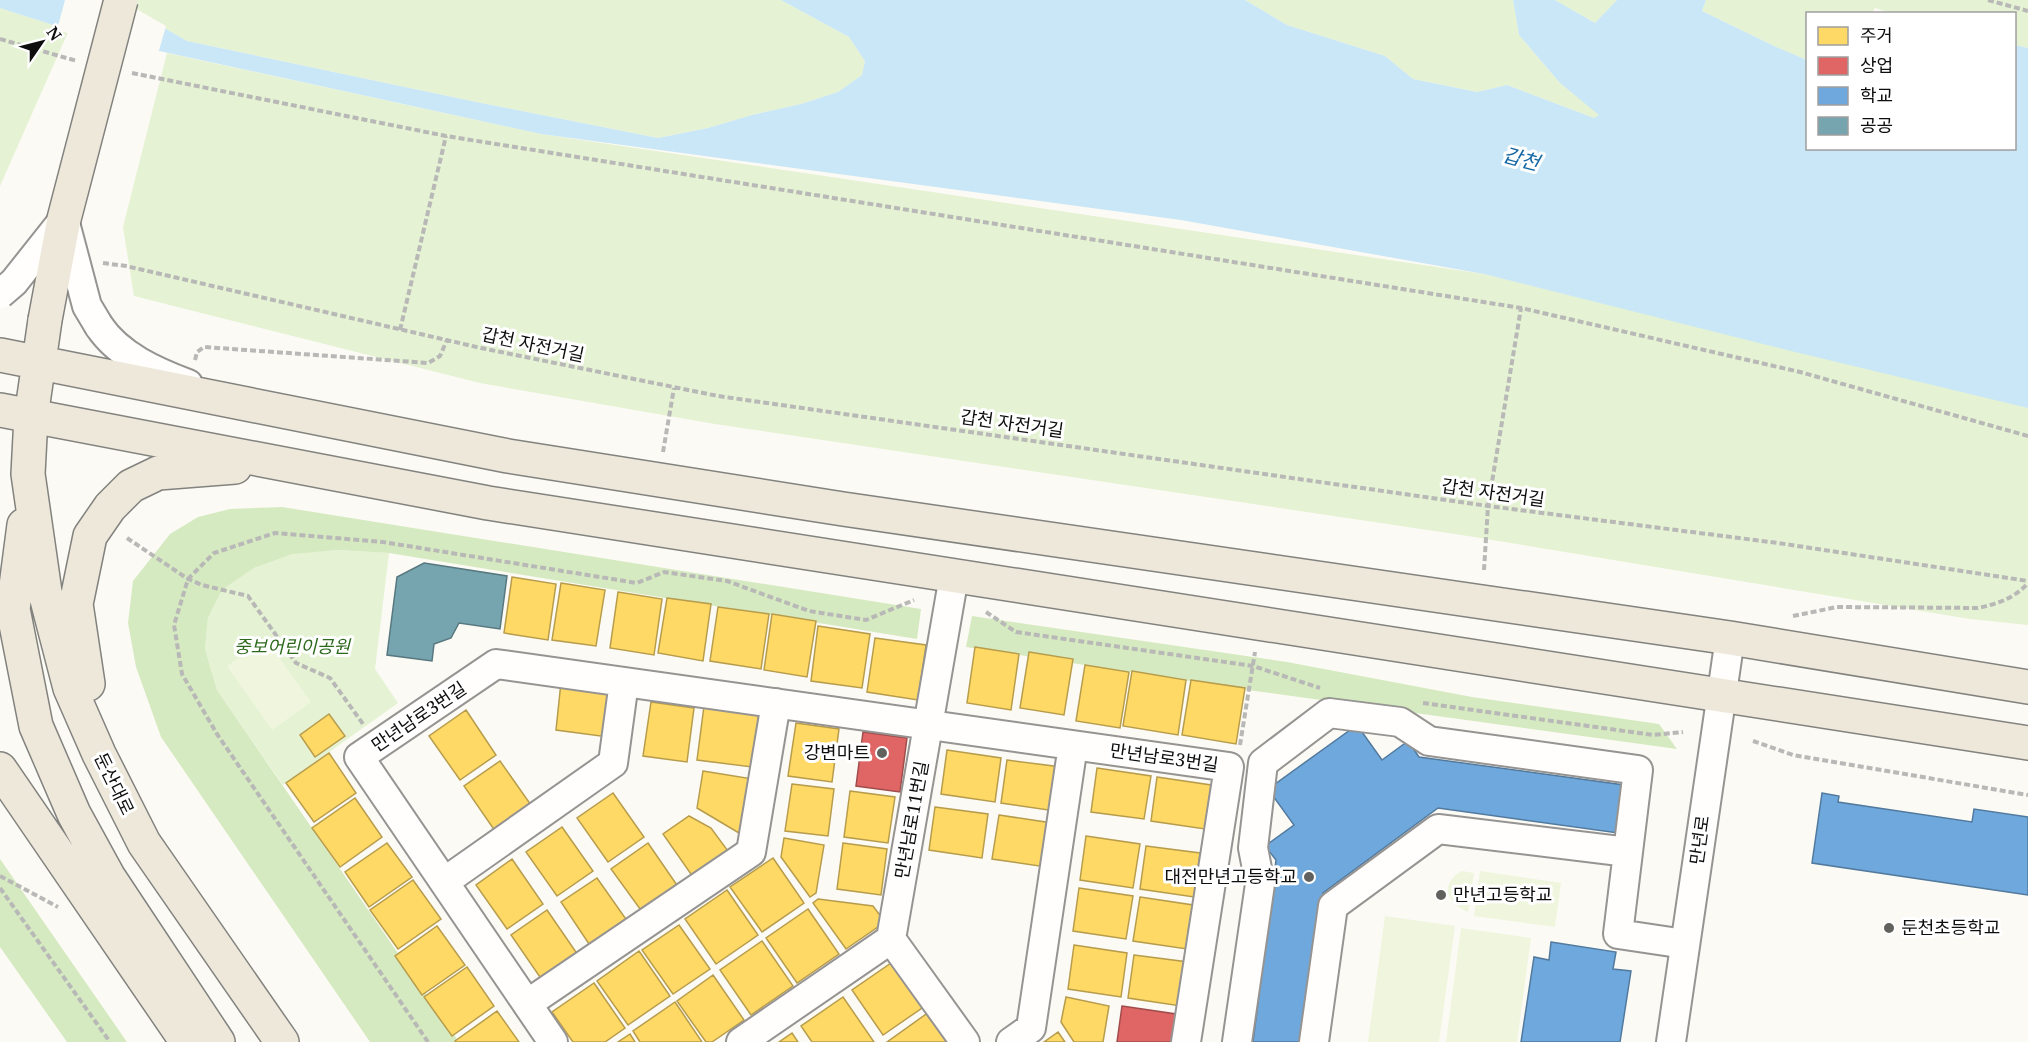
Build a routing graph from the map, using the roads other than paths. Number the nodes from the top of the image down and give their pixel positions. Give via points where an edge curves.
1 (121, 0) edge
2 (64, 219) junction
3 (0, 294) edge
4 (0, 355) edge
5 (38, 363) junction
6 (241, 403) junction
7 (0, 410) edge
8 (31, 417) junction
9 (283, 464) junction
10 (29, 490) junction
11 (954, 576) junction
12 (1730, 638) junction
13 (624, 682) junction
14 (2028, 687) edge
15 (1722, 695) junction
16 (776, 703) junction
17 (930, 725) junction
18 (2028, 743) edge
19 (1073, 745) junction
20 (99, 754) junction
21 (0, 769) edge
22 (1628, 852) junction
23 (444, 882) junction
24 (891, 939) junction
25 (1685, 944) junction
26 (527, 1004) junction
27 (187, 1042) edge
28 (218, 1042) edge
29 (282, 1042) edge
30 (553, 1042) edge
31 (741, 1042) edge
32 (965, 1042) edge
33 (1011, 1042) edge
34 (1186, 1042) edge
35 (1237, 1042) edge
36 (1314, 1042) edge
37 (1671, 1042) edge

1 - 2 main road, 둔산대로, bridge
2 - 3 street, bridge
2 - 5 main road, 둔산대로, bridge
2 - 6 street, bridge via 87,306 107,338 134,359 169,377
4 - 5 main road
5 - 6 main road
5 - 8 main road, 둔산대로
6 - 12 main road via 508,456
7 - 8 main road
8 - 9 main road
8 - 10 main road, 둔산대로
9 - 11 main road via 488,503
9 - 20 main road via 158,473 131,486 90,536 76,604
10 - 20 main road, 둔산대로 via 45,592 70,687
10 - 28 main road, 둔산대로 via 13,609 36,726 74,814 108,876
11 - 15 main road
11 - 17 street, 만년남로11번길
12 - 14 main road
12 - 15 street, 만년로
13 - 16 street, 만년남로3번길
13 - 23 street via 613,763
13 - 23 street, 만년남로3번길 via 496,664 359,757
15 - 18 main road
15 - 25 street, 만년로
16 - 17 street, 만년남로3번길
16 - 26 street via 751,852
17 - 19 street, 만년남로3번길
17 - 24 street, 만년남로11번길
19 - 33 street via 1031,1028
19 - 34 street, 만년남로3번길 via 1229,767
20 - 29 main road, 둔산대로 via 144,843
21 - 27 main road
22 - 25 street via 1618,934
22 - 35 street via 1638,770 1429,741 1400,722 1329,713 1263,763 1253,848 1260,884
22 - 36 street via 1438,829 1333,906
23 - 26 street, 만년남로3번길
24 - 31 street
24 - 32 street
25 - 37 street, 만년로
26 - 30 street, 만년남로3번길

